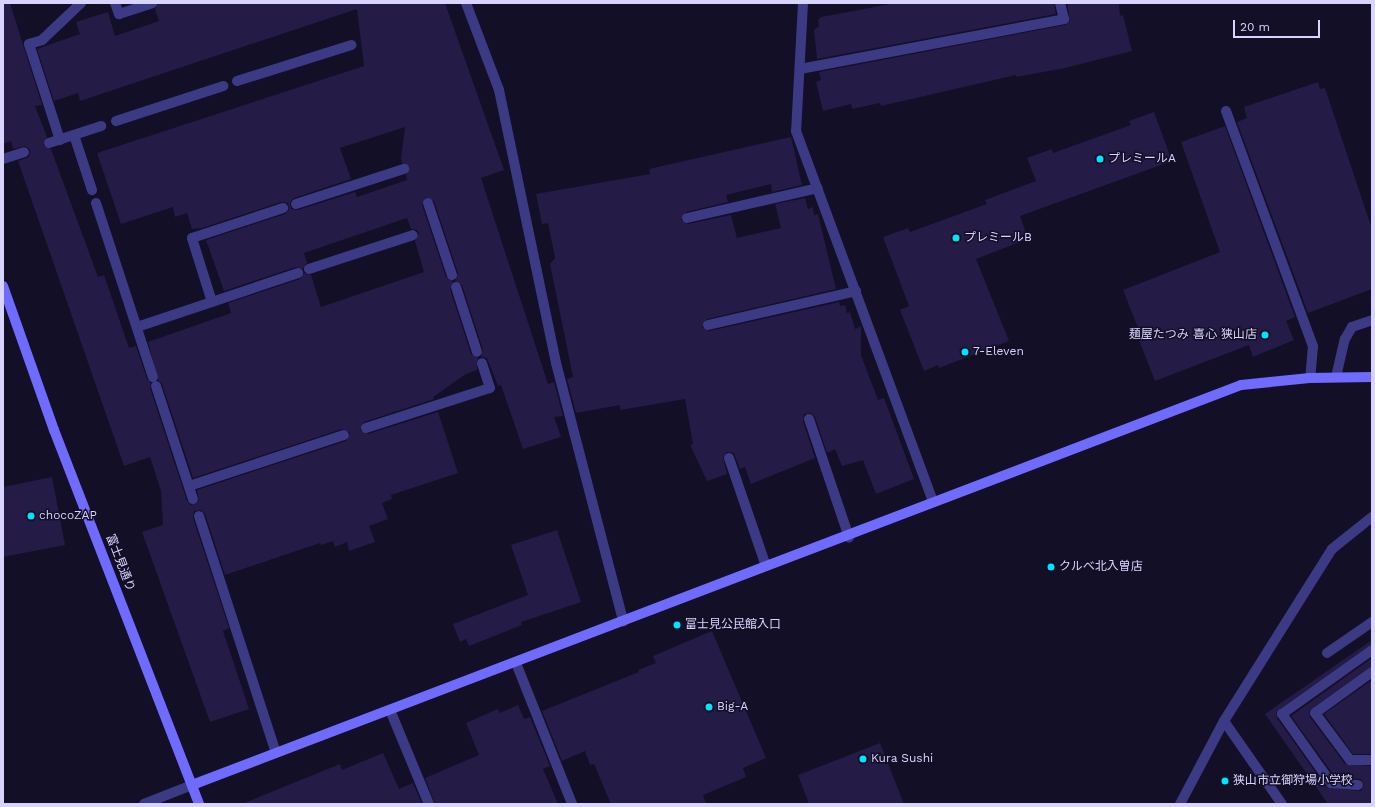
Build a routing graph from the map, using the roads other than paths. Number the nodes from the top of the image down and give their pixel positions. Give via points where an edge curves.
1 (81, 3) edge
2 (115, 3) edge
3 (152, 3) edge
4 (466, 3) edge
5 (803, 3) edge
6 (1060, 3) edge
7 (350, 44) dead end
8 (800, 69) junction
9 (238, 81) dead end
10 (223, 86) dead end
11 (1226, 111) dead end
12 (116, 121) dead end
13 (101, 126) dead end
14 (74, 135) junction
15 (60, 140) junction
16 (49, 144) dead end
17 (24, 152) dead end
18 (3, 159) edge
19 (404, 169) dead end
20 (818, 188) junction
21 (92, 190) dead end
22 (96, 203) dead end
23 (428, 203) dead end
24 (296, 204) dead end
25 (283, 208) dead end
26 (687, 218) dead end
27 (413, 235) dead end
28 (310, 269) dead end
29 (298, 273) dead end
30 (452, 275) dead end
31 (3, 286) edge
32 (456, 287) dead end
33 (856, 291) junction
34 (212, 302) junction
35 (1372, 320) edge
36 (708, 325) dead end
37 (136, 327) junction
38 (477, 352) dead end
39 (482, 363) dead end
40 (1336, 377) junction
41 (1372, 377) edge
42 (1310, 378) junction
43 (809, 419) dead end
44 (366, 428) dead end
45 (344, 435) dead end
46 (729, 458) dead end
47 (189, 486) junction
48 (193, 499) dead end
49 (933, 501) junction
50 (199, 516) dead end
51 (1372, 518) edge
52 (849, 536) junction
53 (766, 566) junction
54 (623, 621) junction
55 (1372, 622) edge
56 (1372, 650) edge
57 (1327, 653) dead end
58 (516, 663) junction
59 (1372, 672) edge
60 (390, 710) junction
61 (1224, 722) junction
62 (276, 753) junction
63 (1372, 760) edge
64 (192, 785) junction
65 (1358, 785) dead end
66 (144, 804) edge
67 (199, 804) edge
68 (429, 804) edge
69 (572, 804) edge
70 (1180, 804) edge
71 (1282, 804) edge

1 - 15 street via 42,40 29,44
2 - 3 street via 119,14
4 - 54 street via 499,90 556,363
5 - 8 street
6 - 8 street via 1064,19
7 - 9 street
8 - 20 street via 796,131
10 - 12 street
11 - 42 street via 1313,346
13 - 14 street
14 - 15 street
14 - 21 street
15 - 16 street
17 - 18 street
19 - 24 street
20 - 26 street
20 - 33 street
22 - 37 street
23 - 30 street via 432,229
25 - 34 street via 192,238
27 - 28 street
29 - 34 street
31 - 64 street, 富士見通り via 54,430
32 - 38 street
33 - 36 street
33 - 49 street
34 - 37 street
35 - 40 street via 1352,327 1344,339
37 - 47 street
39 - 44 street via 490,388
40 - 41 street
40 - 42 street
42 - 49 street via 1241,385
43 - 52 street
45 - 47 street
46 - 53 street
47 - 48 street
49 - 52 street
50 - 62 street
51 - 61 street via 1332,550
52 - 53 street
53 - 54 street
54 - 58 street
55 - 57 street
56 - 65 street via 1282,714 1331,783
58 - 60 street
58 - 69 street
59 - 63 street via 1315,713 1350,760
60 - 62 street
60 - 68 street
61 - 70 street
61 - 71 street
62 - 64 street
64 - 66 street
64 - 67 street, 富士見通り

